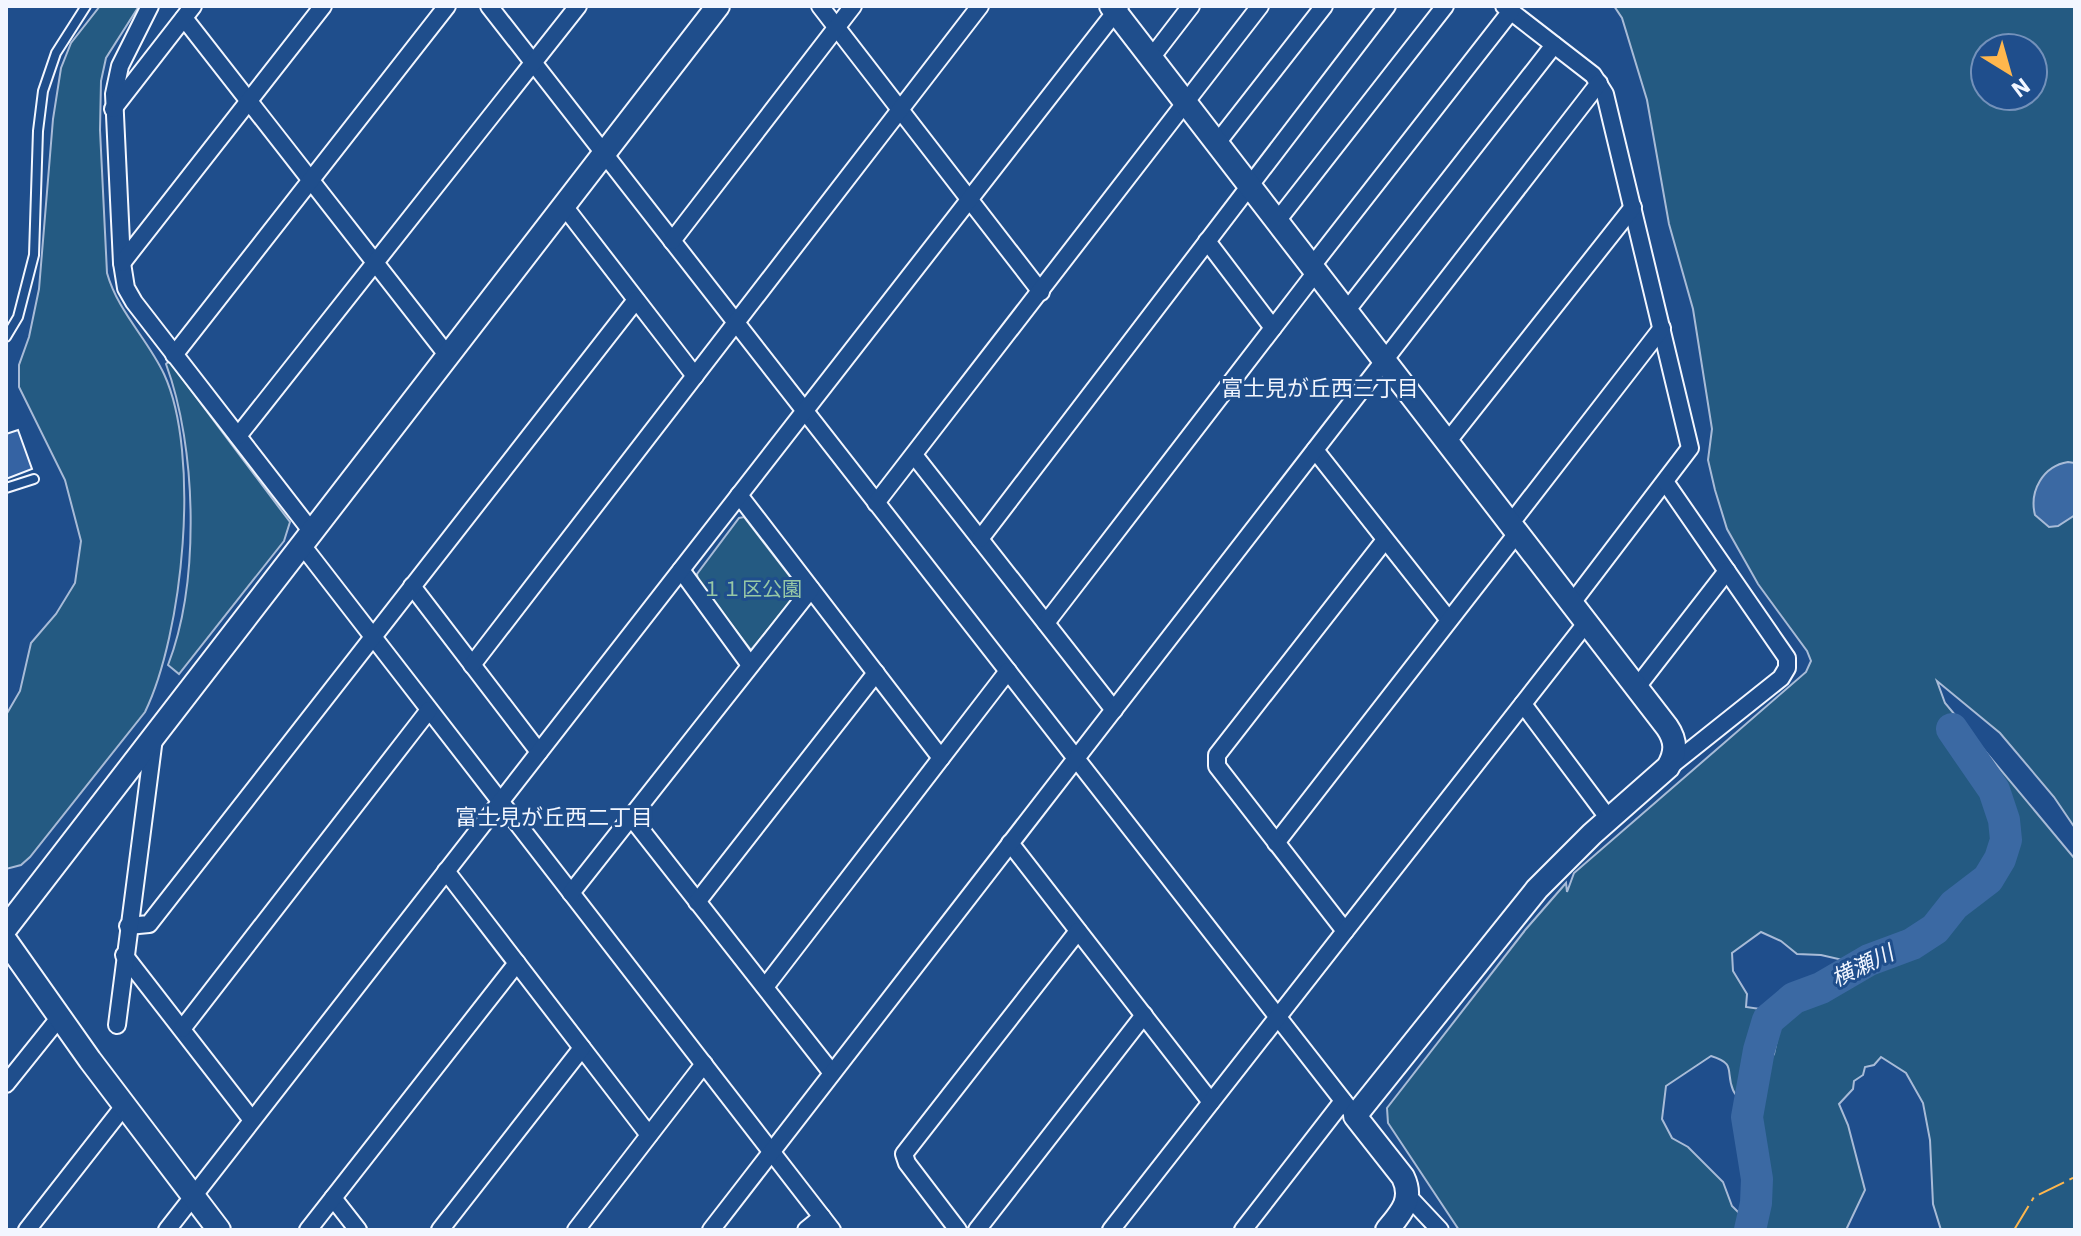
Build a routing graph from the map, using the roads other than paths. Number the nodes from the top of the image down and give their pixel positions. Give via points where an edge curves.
1 (86, 6) edge
2 (150, 6) edge
3 (323, 6) edge
4 (447, 6) edge
5 (489, 6) edge
6 (578, 6) edge
7 (718, 6) edge
8 (820, 6) edge
9 (853, 6) edge
10 (980, 6) edge
11 (1191, 6) edge
12 (1260, 6) edge
13 (1324, 6) edge
14 (1387, 6) edge
15 (1445, 6) edge
16 (1115, 8) edge
17 (1507, 8) edge
18 (189, 12) edge
19 (836, 27) junction
20 (1554, 45) junction
21 (1151, 58) junction
22 (533, 62) junction
23 (1599, 83) junction
24 (249, 101) junction
25 (1186, 103) junction
26 (113, 109) junction
27 (900, 110) junction
28 (1217, 143) junction
29 (604, 154) junction
30 (310, 182) junction
31 (1249, 185) junction
32 (969, 199) junction
33 (564, 206) junction
34 (1633, 207) junction
35 (1277, 221) junction
36 (672, 241) junction
37 (1207, 241) junction
38 (122, 263) junction
39 (375, 263) junction
40 (1314, 269) junction
41 (1041, 292) junction
42 (636, 300) junction
43 (1347, 310) junction
44 (736, 323) junction
45 (1273, 328) junction
46 (1662, 328) junction
47 (6, 337) edge
48 (174, 355) junction
49 (448, 356) junction
50 (1385, 359) junction
51 (695, 376) junction
52 (805, 411) junction
53 (238, 436) junction
54 (1448, 441) junction
55 (1315, 450) junction
56 (914, 455) junction
57 (34, 479) dead end
58 (1666, 483) junction
59 (6, 488) edge
60 (739, 495) junction
61 (876, 503) junction
62 (1514, 527) junction
63 (307, 539) junction
64 (980, 539) junction
65 (1385, 540) junction
66 (681, 570) junction
67 (1727, 571) junction
68 (412, 586) junction
69 (811, 589) junction
70 (1572, 603) junction
71 (1449, 620) junction
72 (1587, 622) junction
73 (1046, 623) junction
74 (373, 637) junction
75 (472, 665) junction
76 (750, 665) junction
77 (1008, 671) junction
78 (876, 673) junction
79 (1637, 687) junction
80 (1523, 704) junction
81 (429, 710) junction
82 (1114, 710) junction
83 (154, 736) junction
84 (539, 752) junction
85 (941, 758) junction
86 (1076, 759) junction
87 (1665, 770) junction
88 (500, 801) junction
89 (631, 817) junction
90 (1609, 819) junction
91 (1010, 843) junction
92 (1276, 843) junction
93 (446, 871) junction
94 (571, 893) junction
95 (697, 902) junction
96 (128, 926) junction
97 (6, 928) edge
98 (1078, 931) junction
99 (1345, 931) junction
100 (6, 941) edge
101 (124, 955) junction
102 (517, 963) junction
103 (765, 987) junction
104 (1144, 1015) junction
105 (1278, 1017) junction
106 (59, 1018) junction
107 (117, 1025) dead end
108 (182, 1029) junction
109 (582, 1048) junction
110 (704, 1064) junction
111 (832, 1073) junction
112 (6, 1084) edge
113 (1211, 1102) junction
114 (124, 1106) junction
115 (1349, 1108) junction
116 (252, 1120) junction
117 (649, 1135) junction
118 (772, 1152) junction
119 (193, 1196) junction
120 (1408, 1196) junction
121 (333, 1198) junction
122 (827, 1224) edge
123 (27, 1230) edge
124 (167, 1230) edge
125 (219, 1230) edge
126 (308, 1230) edge
127 (358, 1230) edge
128 (440, 1230) edge
129 (576, 1230) edge
130 (711, 1230) edge
131 (806, 1230) edge
132 (958, 1230) edge
133 (977, 1230) edge
134 (1111, 1230) edge
135 (1243, 1230) edge
136 (1387, 1230) edge
137 (1440, 1230) edge

1 - 47 lane via 56,53 43,91 34,255 18,317
2 - 26 street via 120,66
3 - 24 street
4 - 30 street
5 - 22 street
6 - 22 street
7 - 29 street
8 - 19 street
9 - 19 street
10 - 27 street
11 - 21 street
12 - 25 street
13 - 28 street
14 - 31 street
15 - 35 street
16 - 21 street
16 - 32 street
17 - 20 street
17 - 40 street
18 - 24 street
18 - 26 street
19 - 27 street
19 - 36 street
20 - 23 street
20 - 43 street
21 - 25 street
22 - 29 street
22 - 39 street
23 - 34 street
23 - 50 street
24 - 30 street
24 - 38 street
25 - 28 street
25 - 41 street
26 - 38 street
27 - 32 street
27 - 44 street
28 - 31 street
29 - 33 street
29 - 36 street
30 - 39 street
30 - 48 street
31 - 35 street
31 - 37 street
32 - 41 street
32 - 52 street
33 - 42 street
33 - 49 street
34 - 46 street
34 - 54 street
35 - 40 street
36 - 44 street
37 - 45 street
37 - 64 street
38 - 48 street via 128,294
39 - 49 street
39 - 53 street
40 - 43 street
40 - 45 street
41 - 56 street
42 - 51 street
42 - 68 street
43 - 50 street
44 - 51 street
44 - 52 street
45 - 73 street
46 - 58 street via 1690,448
46 - 62 street
48 - 53 street
49 - 63 street
50 - 54 street
50 - 55 street
51 - 75 street
52 - 60 street
52 - 61 street
53 - 63 street
54 - 62 street
55 - 65 street
55 - 82 street
56 - 61 street
56 - 64 street
57 - 59 lane
58 - 67 street
58 - 70 street
60 - 66 street
60 - 69 street
61 - 77 street
62 - 70 street
62 - 71 street
63 - 74 street
63 - 83 street
64 - 73 street
65 - 71 street
65 - 92 street via 1217,755 1217,766
66 - 76 street
66 - 84 street
67 - 79 street
67 - 87 street via 1787,658 1787,668
68 - 74 street
68 - 75 street
69 - 76 street
69 - 78 street
70 - 72 street
71 - 92 street
72 - 79 street
72 - 80 street
73 - 82 street
74 - 81 street
74 - 96 street via 149,924
75 - 84 street
76 - 89 street
77 - 85 street
77 - 86 street
78 - 85 street
78 - 95 street
79 - 87 street via 1675,742 1674,757
80 - 90 street
80 - 99 street
81 - 88 street
81 - 108 street
82 - 86 street
83 - 96 street
83 - 97 street
84 - 88 street
85 - 103 street
86 - 91 street
86 - 105 street
87 - 90 street
88 - 93 street
88 - 94 street
89 - 94 street
89 - 95 street
90 - 115 street via 1530,897
91 - 98 street
91 - 111 street
92 - 99 street
93 - 102 street
93 - 116 street
94 - 110 street
95 - 103 street
96 - 101 street
98 - 104 street
98 - 132 street via 904,1154
99 - 105 street
100 - 106 street
101 - 107 street
101 - 108 street
102 - 109 street
102 - 121 street
103 - 111 street
104 - 113 street
104 - 133 street
105 - 113 street
105 - 115 street
106 - 112 street
106 - 114 street
108 - 116 street
109 - 117 street
109 - 128 street
110 - 117 street
110 - 118 street
111 - 118 street
113 - 134 street
114 - 119 street
114 - 123 street
115 - 120 street via 1403,1177
115 - 135 street
116 - 119 street
117 - 129 street
118 - 122 street
118 - 130 street
119 - 124 street
119 - 125 street
120 - 136 street
120 - 137 street
121 - 126 street
121 - 127 street
122 - 131 street

